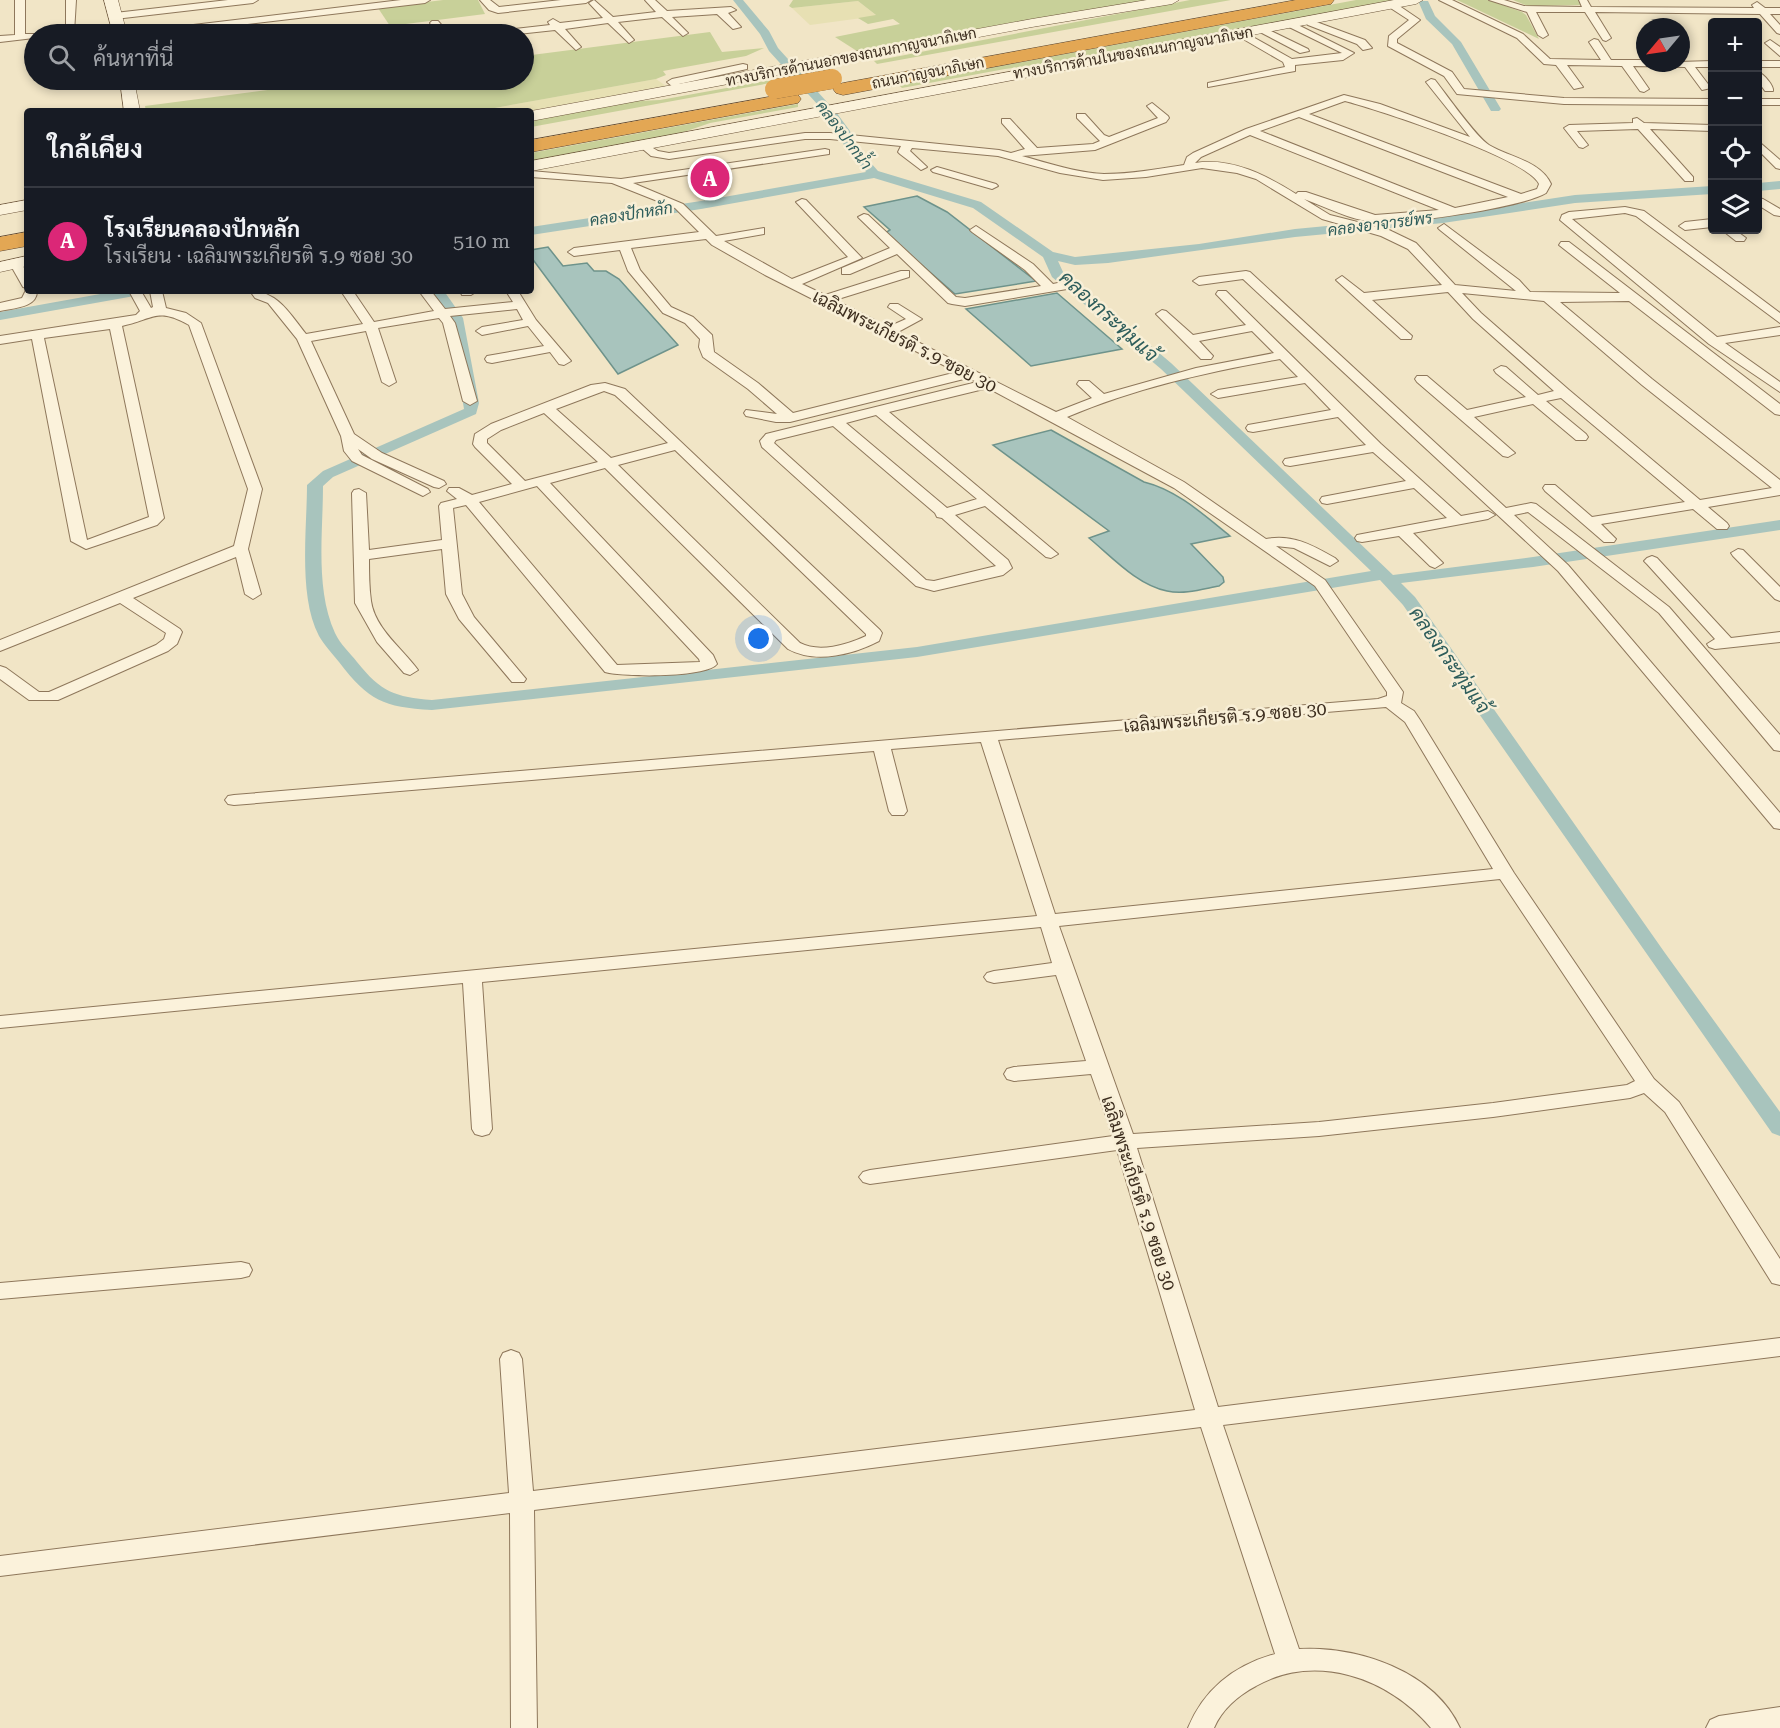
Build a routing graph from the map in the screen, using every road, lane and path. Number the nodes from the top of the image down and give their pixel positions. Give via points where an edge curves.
1 (20, 0) edge
2 (71, 0) edge
3 (111, 0) edge
4 (253, 0) edge
5 (424, 0) edge
6 (485, 0) edge
7 (650, 0) edge
8 (1172, 0) edge
9 (1260, 0) edge
10 (1325, 0) edge
11 (1416, 0) edge
12 (1444, 0) edge
13 (1454, 0) edge
14 (1494, 0) edge
15 (1506, 0) edge
16 (1639, 0) edge
17 (1696, 0) edge
18 (1752, 0) edge
19 (590, 2) edge
20 (1392, 5) junction
21 (1585, 5) edge
22 (542, 9) dead end
23 (1530, 9) junction
24 (1702, 10) junction
25 (1762, 11) junction
26 (1780, 11) edge
27 (1648, 14) junction
28 (664, 15) junction
29 (115, 16) junction
30 (1709, 18) edge
31 (611, 20) junction
32 (1306, 21) junction
33 (71, 24) edge
34 (117, 24) edge
35 (225, 24) edge
36 (1290, 24) junction
37 (558, 27) junction
38 (736, 27) dead end
39 (534, 30) edge
40 (1263, 30) junction
41 (1780, 31) edge
42 (1511, 32) junction
43 (683, 33) dead end
44 (1241, 34) junction
45 (1543, 34) dead end
46 (24, 36) edge
47 (985, 36) junction
48 (20, 37) junction
49 (1606, 38) dead end
50 (0, 39) edge
51 (629, 40) dead end
52 (1594, 42) dead end
53 (1770, 43) dead end
54 (576, 47) dead end
55 (1367, 48) dead end
56 (1304, 51) dead end
57 (1780, 53) edge
58 (1111, 57) junction
59 (1290, 62) junction
60 (1560, 63) junction
61 (1609, 64) junction
62 (1626, 64) junction
63 (1636, 64) edge
64 (1690, 64) edge
65 (1708, 64) edge
66 (1762, 64) edge
67 (1780, 64) edge
68 (743, 67) dead end
69 (1690, 67) edge
70 (1762, 80) edge
71 (1431, 82) dead end
72 (1212, 85) dead end
73 (1578, 87) dead end
74 (1644, 88) dead end
75 (1706, 88) dead end
76 (679, 89) junction
77 (1769, 89) dead end
78 (129, 90) edge
79 (842, 91) junction
80 (1371, 93) dead end
81 (783, 94) junction
82 (645, 95) junction
83 (1708, 102) edge
84 (1762, 102) edge
85 (1780, 102) edge
86 (1152, 106) dead end
87 (1376, 106) junction
88 (132, 108) edge
89 (1628, 110) dead end
90 (1300, 114) junction
91 (534, 115) edge
92 (1081, 116) dead end
93 (1006, 121) dead end
94 (1641, 126) junction
95 (1708, 128) edge
96 (1250, 131) junction
97 (706, 133) junction
98 (949, 133) dead end
99 (534, 134) edge
100 (1108, 141) junction
101 (908, 144) junction
102 (534, 145) edge
103 (643, 145) junction
104 (1583, 145) dead end
105 (1484, 146) junction
106 (1762, 148) edge
107 (970, 150) junction
108 (825, 152) dead end
109 (1034, 152) junction
110 (1203, 152) junction
111 (1012, 155) junction
112 (534, 165) edge
113 (1189, 165) junction
114 (1780, 165) edge
115 (921, 167) dead end
116 (1232, 168) junction
117 (534, 174) edge
118 (1689, 179) dead end
119 (621, 182) junction
120 (992, 186) dead end
121 (1289, 194) junction
122 (1521, 198) junction
123 (802, 202) dead end
124 (24, 206) edge
125 (0, 210) edge
126 (1762, 210) edge
127 (1454, 212) junction
128 (1779, 213) edge
129 (864, 217) dead end
130 (1689, 223) dead end
131 (1708, 223) edge
132 (24, 226) edge
133 (1444, 228) dead end
134 (0, 230) edge
135 (976, 230) dead end
136 (760, 231) dead end
137 (1734, 234) edge
138 (604, 236) dead end
139 (710, 237) junction
140 (1740, 238) dead end
141 (24, 240) edge
142 (0, 244) edge
143 (1565, 245) dead end
144 (620, 246) junction
145 (897, 250) junction
146 (574, 252) dead end
147 (14, 264) edge
148 (905, 274) dead end
149 (24, 279) edge
150 (1342, 280) dead end
151 (1199, 281) dead end
152 (1067, 285) dead end
153 (798, 286) junction
154 (1050, 288) junction
155 (1450, 288) junction
156 (31, 294) edge
157 (136, 294) edge
158 (156, 294) edge
159 (258, 294) edge
160 (349, 294) edge
161 (428, 294) edge
162 (514, 294) edge
163 (1222, 294) dead end
164 (273, 296) edge
165 (1526, 296) junction
166 (1362, 297) junction
167 (1634, 297) junction
168 (1548, 298) junction
169 (824, 300) junction
170 (519, 305) junction
171 (0, 307) edge
172 (894, 307) dead end
173 (153, 311) junction
174 (446, 313) junction
175 (1162, 314) dead end
176 (1780, 319) edge
177 (531, 322) junction
178 (115, 324) junction
179 (371, 326) junction
180 (1255, 327) junction
181 (482, 331) dead end
182 (1780, 331) edge
183 (887, 332) junction
184 (37, 334) junction
185 (1406, 336) dead end
186 (303, 338) junction
187 (1190, 339) junction
188 (0, 340) edge
189 (1714, 341) junction
190 (552, 348) junction
191 (1283, 355) junction
192 (1206, 356) dead end
193 (492, 359) dead end
194 (564, 361) dead end
195 (1500, 370) dead end
196 (966, 374) junction
197 (1307, 379) junction
198 (1422, 380) dead end
199 (389, 382) dead end
200 (987, 384) junction
201 (1084, 384) dead end
202 (1780, 388) edge
203 (1564, 393) junction
204 (1218, 394) dead end
205 (1102, 399) junction
206 (1535, 399) junction
207 (470, 401) dead end
208 (547, 408) junction
209 (878, 410) junction
210 (1780, 411) edge
211 (1341, 412) junction
212 (751, 413) dead end
213 (1464, 415) junction
214 (1056, 417) junction
215 (790, 418) junction
216 (836, 421) junction
217 (1253, 428) dead end
218 (348, 436) junction
219 (1581, 436) dead end
220 (678, 445) junction
221 (1376, 447) junction
222 (1508, 453) dead end
223 (1290, 462) dead end
224 (608, 463) junction
225 (540, 481) junction
226 (1417, 483) junction
227 (522, 486) junction
228 (1550, 488) dead end
229 (1780, 489) edge
230 (359, 494) dead end
231 (441, 497) junction
232 (469, 500) junction
233 (1327, 500) dead end
234 (987, 501) junction
235 (1699, 504) junction
236 (942, 514) junction
237 (1495, 514) junction
238 (1458, 521) junction
239 (1589, 522) junction
240 (1722, 526) dead end
241 (1402, 531) junction
242 (1362, 538) dead end
243 (1609, 539) dead end
244 (1266, 543) junction
245 (449, 544) junction
246 (241, 549) junction
247 (1738, 553) dead end
248 (1051, 554) dead end
249 (362, 555) junction
250 (1330, 561) dead end
251 (1652, 561) dead end
252 (1435, 563) dead end
253 (253, 594) dead end
254 (1780, 596) edge
255 (121, 597) junction
256 (1780, 637) edge
257 (1727, 643) junction
258 (0, 646) edge
259 (1695, 646) junction
260 (410, 670) dead end
261 (0, 671) edge
262 (518, 679) dead end
263 (1389, 702) junction
264 (988, 736) junction
265 (881, 744) junction
266 (1780, 746) edge
267 (234, 800) dead end
268 (898, 811) dead end
269 (1780, 824) edge
270 (1505, 873) junction
271 (1047, 921) junction
272 (1063, 968) junction
273 (994, 976) dead end
274 (473, 977) junction
275 (0, 1022) edge
276 (1098, 1066) junction
277 (1014, 1074) dead end
278 (1647, 1084) junction
279 (482, 1129) dead end
280 (1125, 1142) junction
281 (870, 1177) dead end
282 (241, 1270) dead end
283 (1780, 1277) edge
284 (0, 1291) edge
285 (1780, 1347) edge
286 (511, 1359) dead end
287 (1209, 1417) junction
288 (522, 1503) junction
289 (0, 1566) edge
290 (1290, 1660) junction
291 (1780, 1719) edge
292 (524, 1728) edge
293 (1200, 1728) edge
294 (1447, 1728) edge
295 (1719, 1728) edge

1 - 48 street
2 - 33 street
3 - 29 main road
4 - 29 street
5 - 35 street
6 - 19 street via 498,10
7 - 28 street
8 - 47 main road
9 - 79 highway, ถนนกาญจนาภิเษก
10 - 79 highway, ถนนกาญจนาภิเษก
11 - 20 main road, ทางบริการด้านในของถนนกาญจนาภิเษก
12 - 42 street
13 - 42 street
14 - 23 street
15 - 23 street
16 - 27 street
17 - 24 street
18 - 25 street
19 - 31 street
20 - 32 main road, ทางบริการด้านในของถนนกาญจนาภิเษก
20 - 83 street via 1415,20 1392,38 1392,44 1448,74 1459,90 1468,93 1564,101
21 - 23 street
21 - 27 street
21 - 49 street
22 - 37 street
23 - 45 street
24 - 25 street
24 - 27 street
24 - 30 street
25 - 26 street
25 - 41 street
28 - 31 street
28 - 38 street via 726,10
28 - 43 street
29 - 34 main road
31 - 37 street
31 - 51 street
32 - 36 main road, ทางบริการด้านในของถนนกาญจนาภิเษก
32 - 55 street via 1361,42
36 - 40 main road, ทางบริการด้านในของถนนกาญจนาภิเษก
36 - 59 street via 1349,53 1343,57
37 - 39 street
37 - 54 street
40 - 44 main road, ทางบริการด้านในของถนนกาญจนาภิเษก
40 - 56 street
42 - 60 street via 1528,41 1543,60
44 - 58 main road, ทางบริการด้านในของถนนกาญจนาภิเษก
44 - 59 street
46 - 48 street
47 - 58 main road via 815,73 831,97 841,100
47 - 76 main road, ทางบริการด้านนอกของถนนกาญจนาภิเษก
48 - 50 street
52 - 61 street
53 - 57 street
58 - 79 main road, ทางบริการด้านในของถนนกาญจนาภิเษก
59 - 72 street via 1291,69
60 - 61 street
60 - 73 street
61 - 62 street
62 - 63 street
62 - 74 street
64 - 65 street
66 - 67 street
68 - 76 street via 672,82
69 - 75 street
70 - 77 street
71 - 105 street
76 - 82 main road, ทางบริการด้านนอกของถนนกาญจนาภิเษก
78 - 88 main road
79 - 81 highway, ถนนกาญจนาภิเษก
79 - 97 main road, ทางบริการด้านในของถนนกาญจนาภิเษก via 806,114
80 - 87 street
81 - 99 highway, ถนนกาญจนาภิเษก
81 - 102 highway, ถนนกาญจนาภิเษก
82 - 91 main road, ทางบริการด้านนอกของถนนกาญจนาภิเษก
82 - 97 main road via 665,98 783,78 808,103 704,127
84 - 85 street
86 - 100 street via 1162,120
87 - 90 street via 1339,98
87 - 105 street
89 - 94 street
90 - 96 street
90 - 122 street
92 - 100 street
93 - 109 street
94 - 95 street
94 - 104 street via 1565,123
94 - 118 street
96 - 110 street
96 - 127 street
97 - 103 main road, ทางบริการด้านในของถนนกาญจนาภิเษก
98 - 107 street
100 - 109 street via 1088,148
101 - 103 street via 805,136 669,156 655,154
101 - 107 street
101 - 115 street via 904,152
103 - 112 main road, ทางบริการด้านในของถนนกาญจนาภิเษก
105 - 122 street via 1542,177 1542,191
106 - 114 street
107 - 111 street
107 - 120 street via 942,172
108 - 119 street
109 - 111 street
110 - 113 street via 1191,159
110 - 116 street
111 - 113 street via 1068,172 1103,177
113 - 116 street
116 - 121 street via 1260,177
117 - 119 street, เฉลิมพระเกียรติ ร.9 ซอย 30
119 - 139 street, เฉลิมพระเกียรติ ร.9 ซอย 30 via 683,210
121 - 127 street via 1303,194 1375,219
121 - 155 street via 1326,217 1385,232 1412,246
122 - 127 street
123 - 153 street via 856,258
124 - 125 main road
126 - 128 street
129 - 145 street
130 - 131 street
132 - 134 highway
133 - 165 street
135 - 154 street via 1029,267
136 - 139 street
137 - 140 street
138 - 144 street
139 - 144 street
139 - 153 street, เฉลิมพระเกียรติ ร.9 ซอย 30
141 - 142 highway
143 - 167 street
144 - 146 street
144 - 215 street via 634,271 667,310 689,320 706,338 708,354
145 - 153 street
145 - 154 street via 947,297 958,302
147 - 149 street
148 - 169 street
150 - 166 street
151 - 237 street via 1246,276
152 - 154 street
153 - 169 street, เฉลิมพระเกียรติ ร.9 ซอย 30
155 - 165 street
155 - 166 street
155 - 203 street
156 - 171 street via 26,301
157 - 173 street
158 - 173 street
159 - 164 street
160 - 179 street
161 - 174 street
162 - 170 street
163 - 180 street
164 - 186 street
165 - 168 street
166 - 185 street
167 - 168 street
167 - 210 street
168 - 229 street
169 - 183 street, เฉลิมพระเกียรติ ร.9 ซอย 30
170 - 174 street
170 - 177 street
172 - 183 street via 916,319
173 - 178 street
173 - 246 street via 182,316 195,323 253,484
174 - 179 street
174 - 207 street
175 - 187 street
176 - 189 street via 1641,213 1625,210 1566,217
177 - 181 street
177 - 190 street
178 - 184 street
178 - 184 street via 158,518 86,545 78,541
179 - 186 street
179 - 199 street
180 - 187 street
180 - 191 street
182 - 189 street
183 - 196 street, เฉลิมพระเกียรติ ร.9 ซอย 30
184 - 188 street
186 - 218 street
187 - 192 street
189 - 202 street
190 - 193 street
190 - 194 street
191 - 197 street
191 - 205 street via 1200,370
195 - 206 street
196 - 200 street, เฉลิมพระเกียรติ ร.9 ซอย 30
196 - 215 street
197 - 204 street
197 - 211 street
198 - 213 street
200 - 209 street
200 - 214 street, เฉลิมพระเกียรติ ร.9 ซอย 30
201 - 205 street
203 - 206 street
203 - 235 street
205 - 214 street
206 - 213 street
206 - 219 street
208 - 220 street via 596,388 613,389
208 - 224 street
208 - 227 street via 480,436 480,444
209 - 216 street
209 - 234 street
211 - 217 street
211 - 221 street
212 - 215 street
213 - 222 street
214 - 244 street, เฉลิมพระเกียรติ ร.9 ซอย 30 via 1179,485
216 - 236 street
216 - 236 street via 771,437 767,444 921,583 934,586 1004,568 1003,563
218 - 231 street via 404,468
218 - 231 street via 351,451 363,462
220 - 224 street
220 - 224 street via 874,633 873,638 819,651 806,652 794,646
221 - 223 street
221 - 226 street
224 - 225 street
225 - 227 street
225 - 232 street via 709,664 611,669
226 - 233 street
226 - 238 street
227 - 232 street
228 - 239 street
229 - 235 street
230 - 249 street
231 - 232 street
231 - 232 street via 447,485
231 - 245 street
234 - 236 street
234 - 248 street
235 - 239 street
235 - 240 street
237 - 238 street
237 - 259 street via 1531,507 1664,610
237 - 269 street via 1563,568
238 - 241 street
239 - 243 street
241 - 242 street
241 - 252 street
244 - 250 street via 1293,541
244 - 263 street, เฉลิมพระเกียรติ ร.9 ซอย 30 via 1323,587 1395,692 1395,699
245 - 249 street
245 - 262 street via 458,603 467,620
246 - 253 street
246 - 255 street
247 - 254 street
249 - 260 street via 363,603 369,619
251 - 257 street
255 - 258 street
255 - 261 street via 174,632 171,641 52,697 34,697
256 - 257 street
257 - 259 street
259 - 266 street
263 - 264 street, เฉลิมพระเกียรติ ร.9 ซอย 30
263 - 270 street via 1412,720
264 - 265 street
264 - 271 street, เฉลิมพระเกียรติ ร.9 ซอย 30
265 - 267 street
265 - 268 street
270 - 271 street
270 - 278 street
271 - 272 street, เฉลิมพระเกียรติ ร.9 ซอย 30
271 - 274 street
272 - 273 street
272 - 276 street, เฉลิมพระเกียรติ ร.9 ซอย 30
274 - 275 street
274 - 279 street
276 - 277 street
276 - 280 street, เฉลิมพระเกียรติ ร.9 ซอย 30
278 - 280 street via 1630,1091 1482,1111 1319,1129
278 - 283 street via 1672,1107
280 - 281 street
280 - 287 street, เฉลิมพระเกียรติ ร.9 ซอย 30
282 - 284 street
285 - 287 street
286 - 288 street
287 - 288 street
287 - 290 street, เฉลิมพระเกียรติ ร.9 ซอย 30
288 - 289 street
288 - 292 street
290 - 293 street via 1252,1672 1222,1694
290 - 294 street via 1330,1659 1370,1669 1407,1688
291 - 295 street

